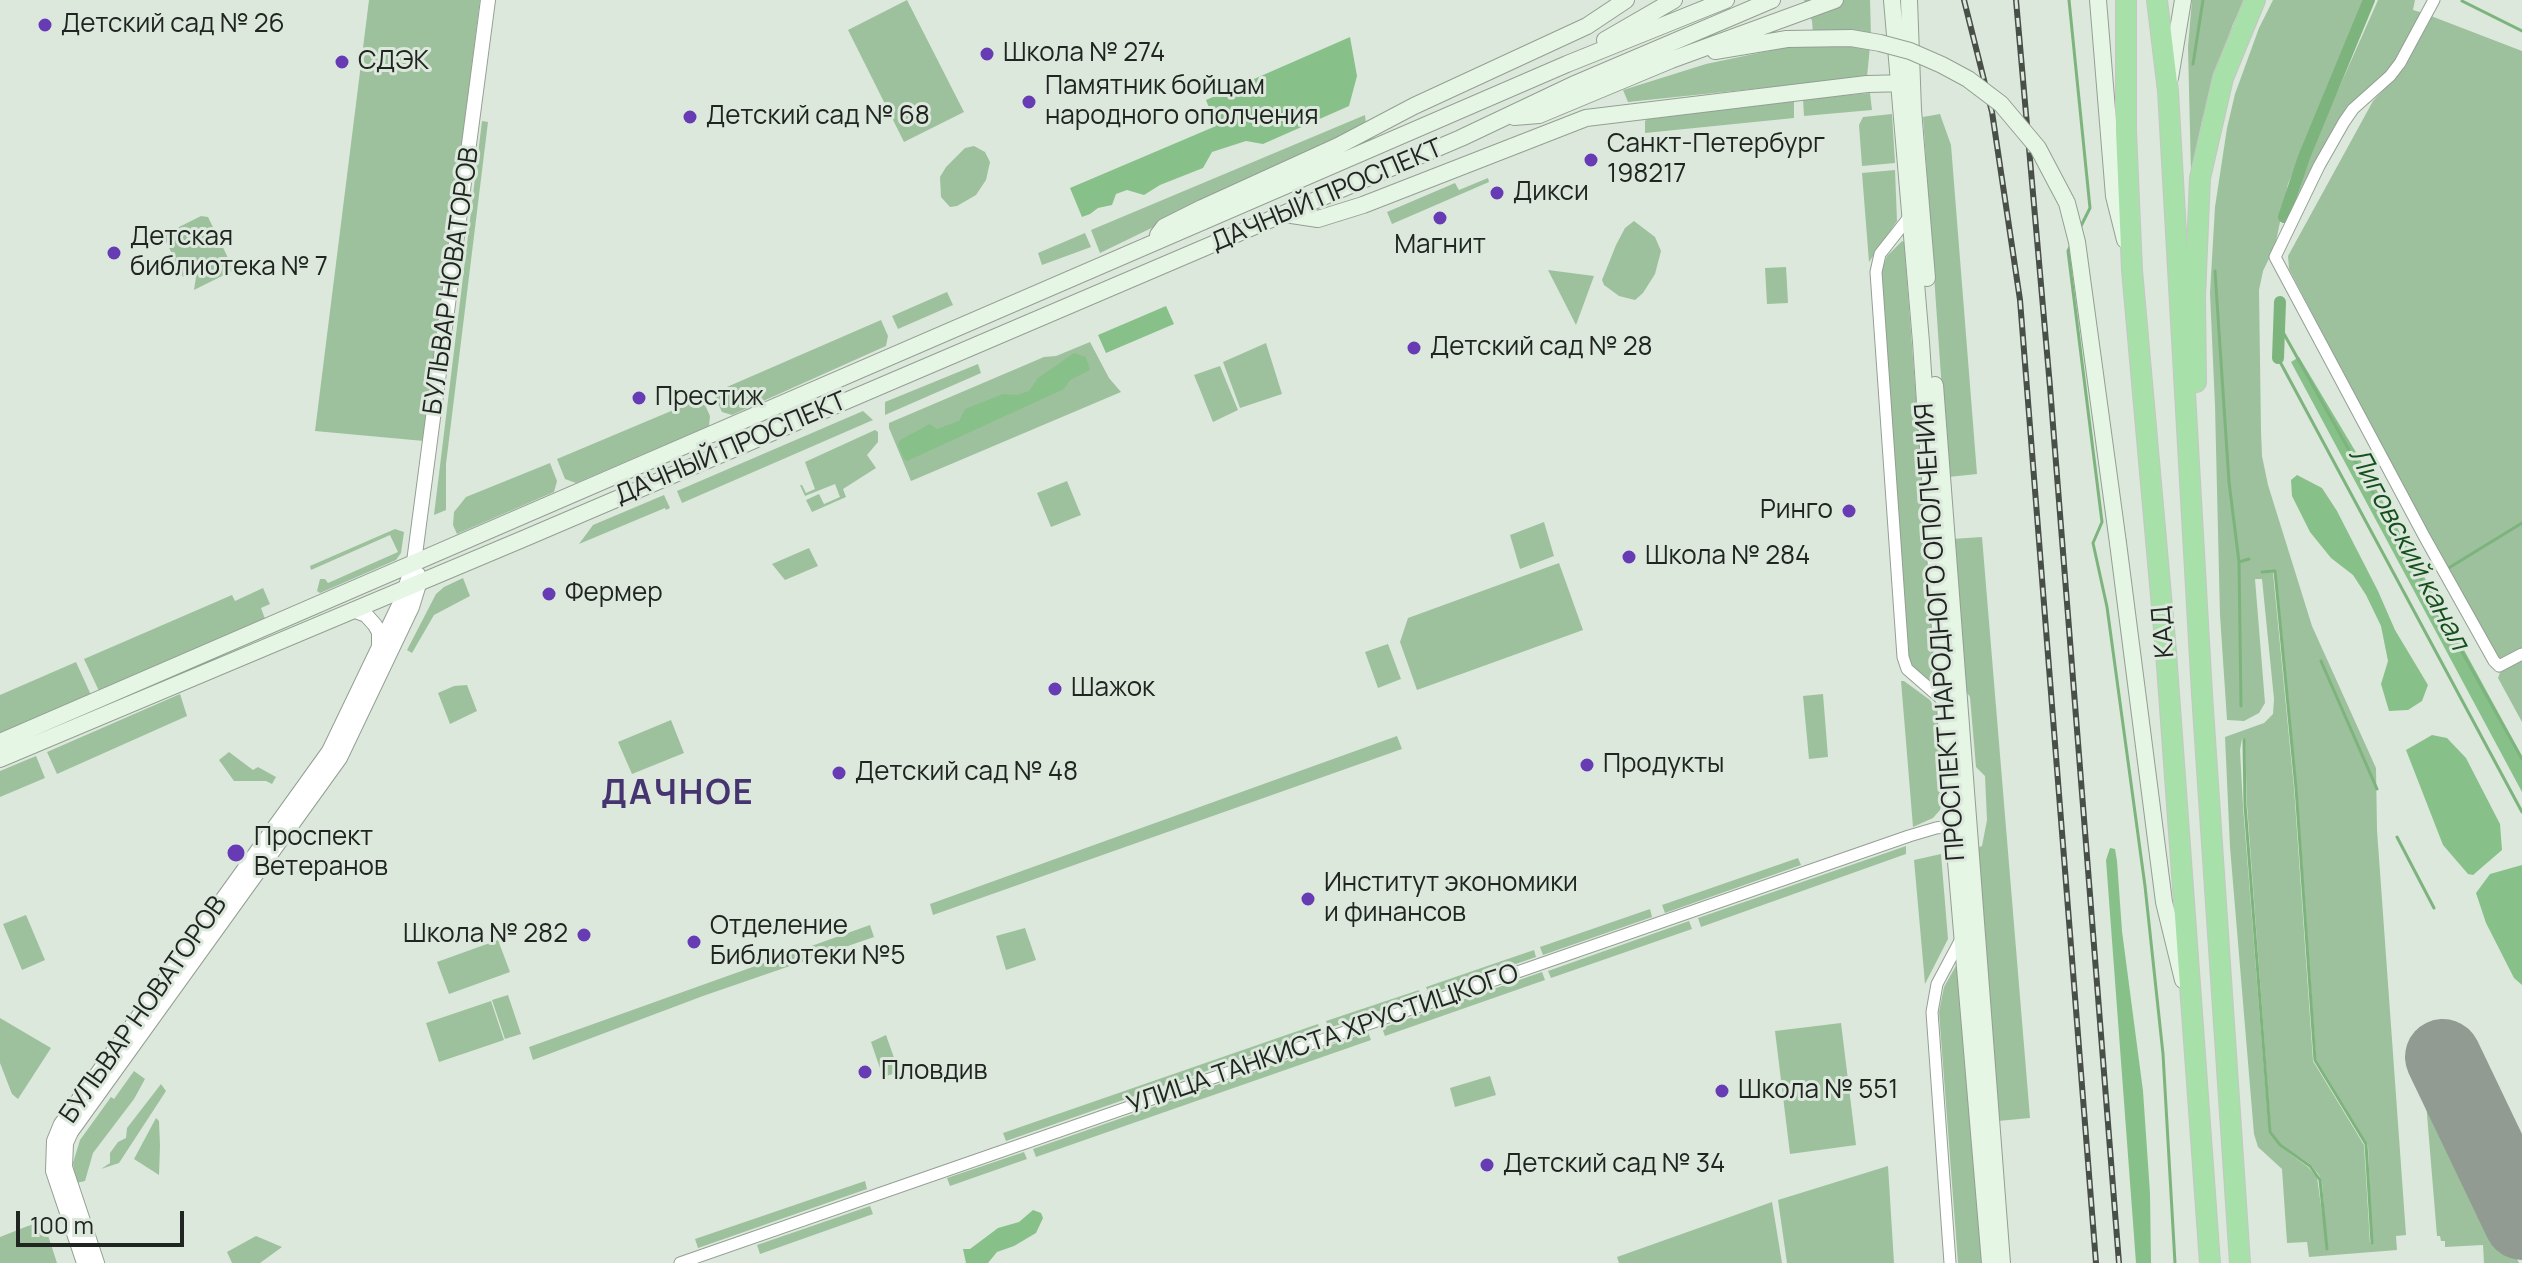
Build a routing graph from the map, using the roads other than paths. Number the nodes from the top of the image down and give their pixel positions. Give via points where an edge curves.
1 (488, 0) edge
2 (1626, 0) edge
3 (1674, 0) edge
4 (1726, 0) edge
5 (1772, 0) edge
6 (1835, 0) edge
7 (1892, 0) edge
8 (1909, 0) edge
9 (2098, 0) edge
10 (2126, 0) edge
11 (2157, 0) edge
12 (2183, 0) edge
13 (2255, 0) edge
14 (2434, 0) edge
15 (1671, 60) junction
16 (1567, 64) junction
17 (1906, 83) junction
18 (2168, 91) junction
19 (1501, 119) junction
20 (1284, 214) junction
21 (1910, 216) junction
22 (1152, 243) junction
23 (2132, 270) junction
24 (2189, 478) junction
25 (414, 562) junction
26 (412, 584) junction
27 (353, 610) junction
28 (379, 646) junction
29 (2522, 654) edge
30 (1946, 703) junction
31 (0, 742) edge
32 (0, 759) edge
33 (1961, 825) junction
34 (1963, 936) junction
35 (2191, 1016) junction
36 (84, 1263) edge
37 (97, 1263) edge
38 (680, 1263) edge
39 (1950, 1263) edge
40 (1990, 1263) edge
41 (2002, 1263) edge
42 (2210, 1263) edge
43 (2240, 1263) edge

1 - 25 street, БУЛЬВАР НОВАТОРОВ
2 - 22 main road via 1587,26 1177,220
3 - 16 main road
4 - 16 main road
5 - 19 main road, ДАЧНЫЙ ПРОСПЕКТ
6 - 15 main road
7 - 17 main road, ПРОСПЕКТ НАРОДНОГО ОПОЛЧЕНИЯ
8 - 17 main road, ПРОСПЕКТ НАРОДНОГО ОПОЛЧЕНИЯ
9 - 23 main road via 2114,196
10 - 23 highway, КАД
11 - 18 highway, КАД
12 - 18 main road
13 - 24 highway via 2223,78 2200,178
14 - 29 street via 2390,76 2344,122 2275,257 2494,661 2499,666
15 - 19 main road via 1539,115
15 - 35 main road, bridge via 1787,39 1851,38 1910,51 1968,79 2001,104 2038,148 2058,184 2075,232 2164,902
16 - 22 main road, ДАЧНЫЙ ПРОСПЕКТ
17 - 20 main road via 1586,118 1363,205 1318,219
17 - 21 main road, ПРОСПЕКТ НАРОДНОГО ОПОЛЧЕНИЯ
17 - 33 main road, ПРОСПЕКТ НАРОДНОГО ОПОЛЧЕНИЯ
18 - 24 highway, КАД
19 - 20 main road, ДАЧНЫЙ ПРОСПЕКТ
20 - 26 main road, ДАЧНЫЙ ПРОСПЕКТ
21 - 30 main road, ПРОСПЕКТ НАРОДНОГО ОПОЛЧЕНИЯ
21 - 30 street via 1880,254 1876,272 1903,657 1907,669
22 - 25 main road, ДАЧНЫЙ ПРОСПЕКТ
23 - 35 highway, КАД
24 - 43 highway, КАД
25 - 26 street, БУЛЬВАР НОВАТОРОВ
25 - 31 main road, ДАЧНЫЙ ПРОСПЕКТ
26 - 27 main road, ДАЧНЫЙ ПРОСПЕКТ
26 - 28 street, БУЛЬВАР НОВАТОРОВ
26 - 37 street, БУЛЬВАР НОВАТОРОВ via 412,607 340,758 71,1132 65,1167
27 - 28 street via 375,625
27 - 32 main road, ДАЧНЫЙ ПРОСПЕКТ
28 - 36 street, БУЛЬВАР НОВАТОРОВ via 322,763 61,1124 54,1141 53,1171
30 - 33 main road, ПРОСПЕКТ НАРОДНОГО ОПОЛЧЕНИЯ
33 - 34 main road, ПРОСПЕКТ НАРОДНОГО ОПОЛЧЕНИЯ
33 - 38 street, УЛИЦА ТАНКИСТА ХРУСТИЦКОГО via 1903,838
33 - 41 main road, ПРОСПЕКТ НАРОДНОГО ОПОЛЧЕНИЯ
34 - 39 street via 1937,984 1932,1012
34 - 40 main road, ПРОСПЕКТ НАРОДНОГО ОПОЛЧЕНИЯ
35 - 42 highway, КАД

